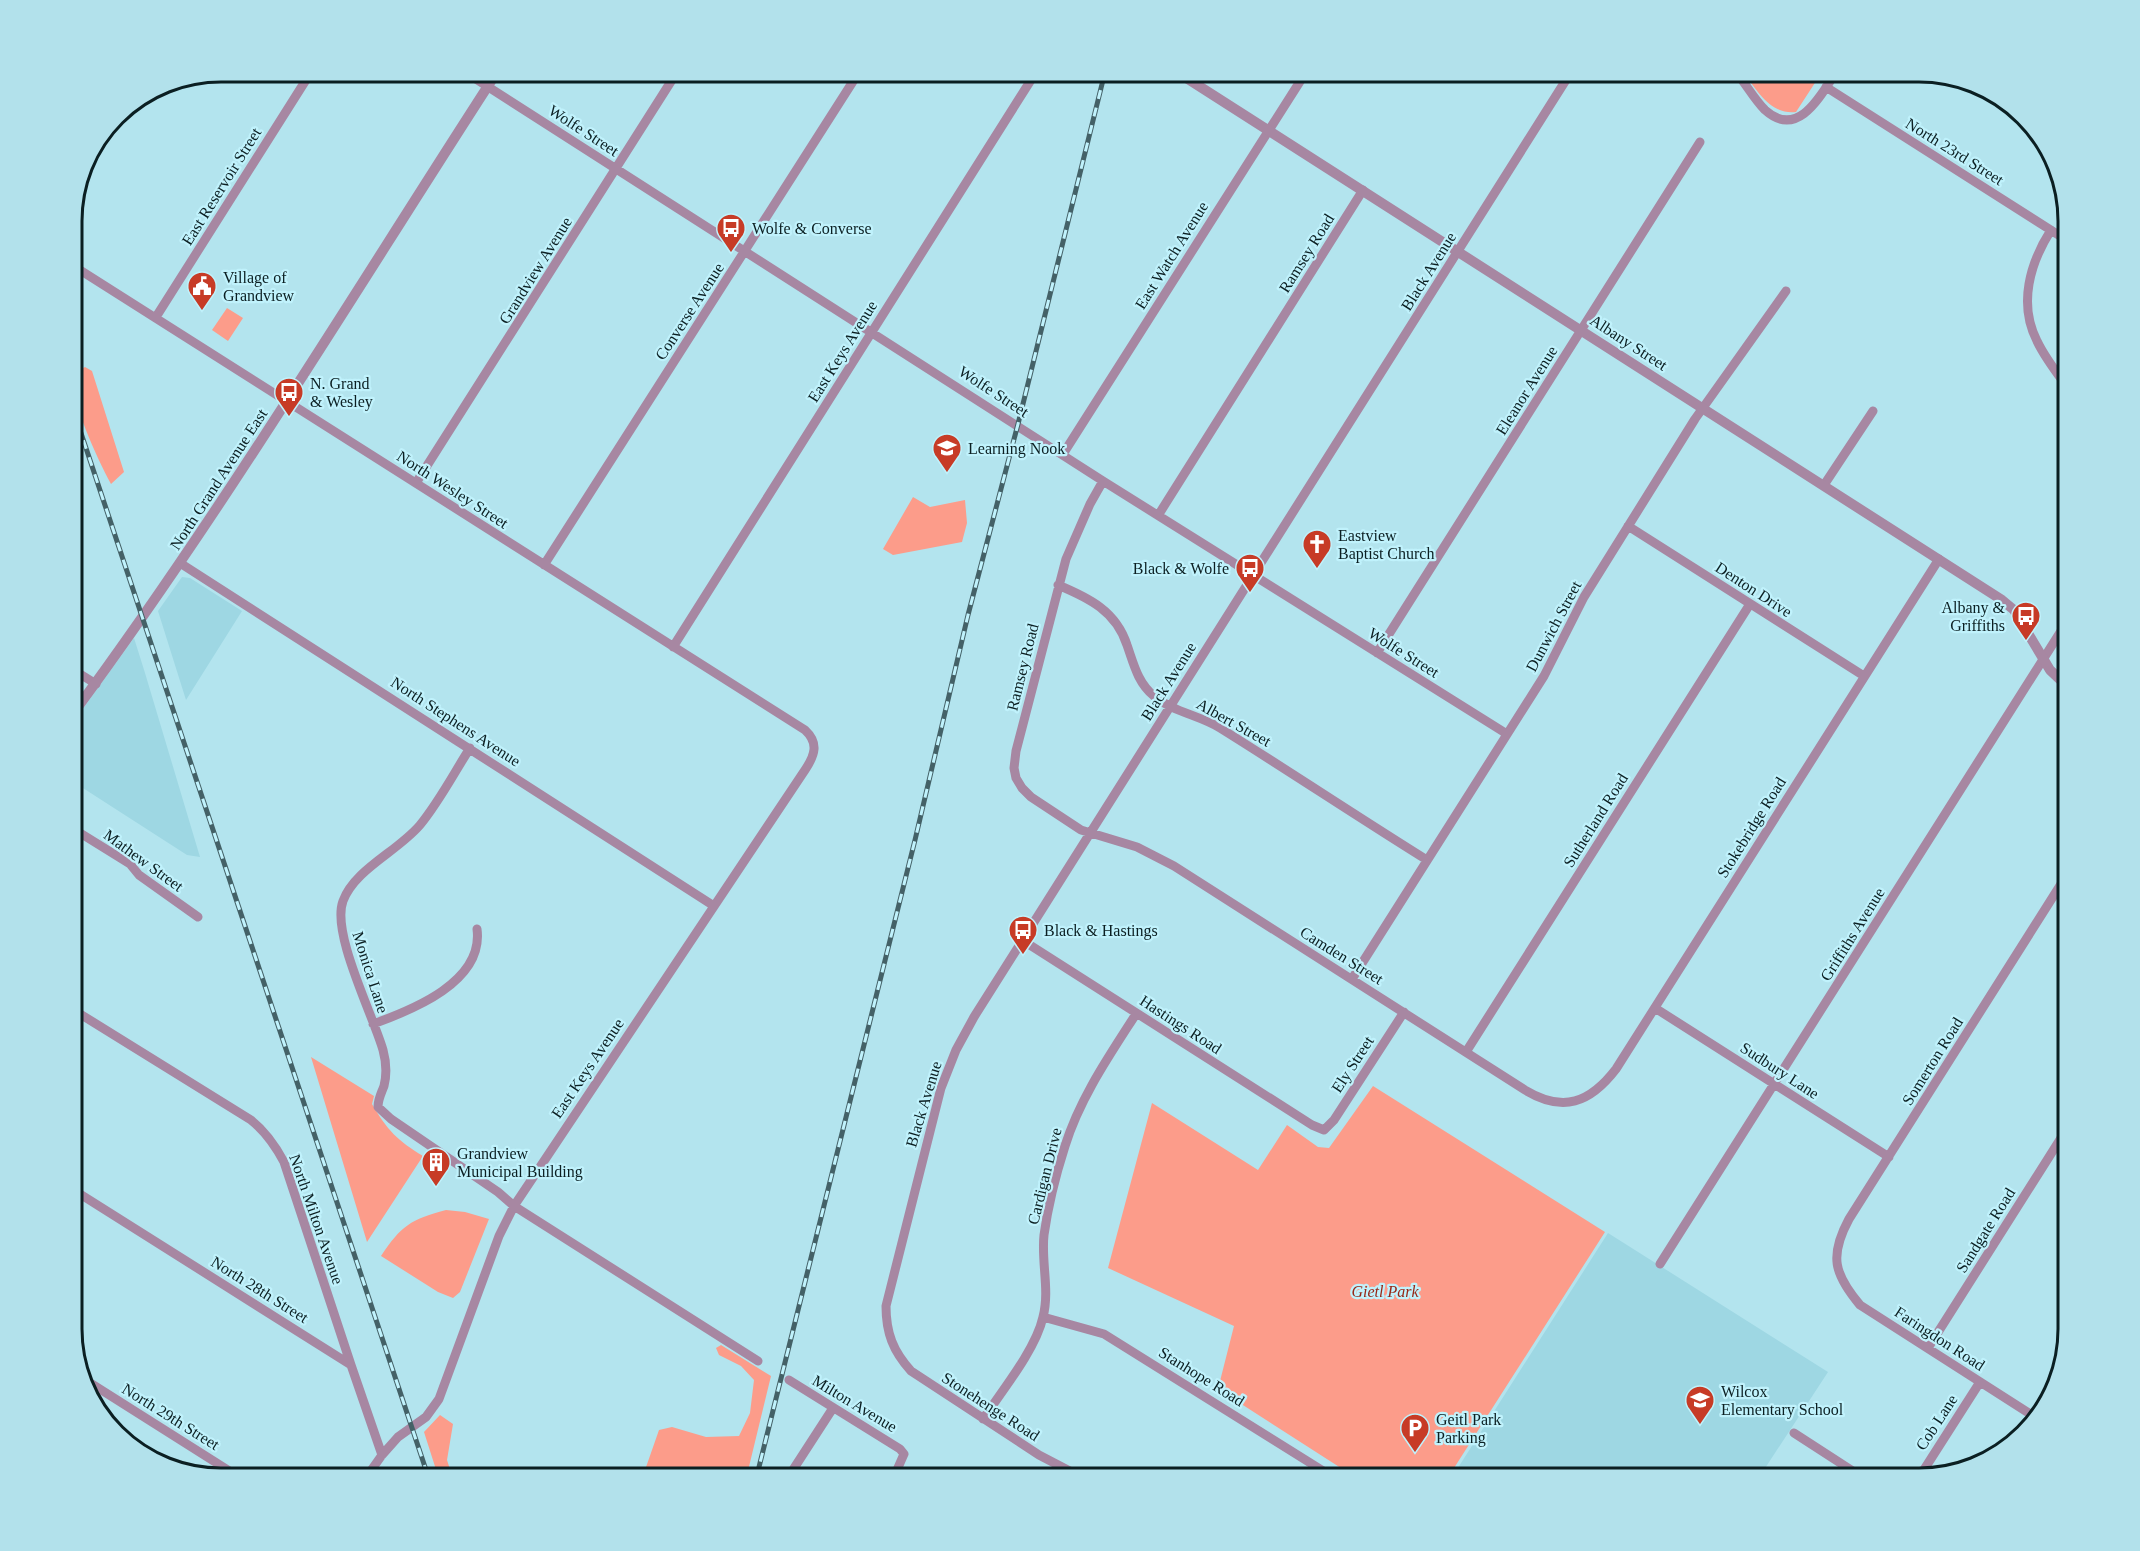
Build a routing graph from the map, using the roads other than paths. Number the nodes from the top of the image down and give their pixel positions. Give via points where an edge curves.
1 (1193, 82) edge
2 (1299, 82) edge
3 (1565, 82) edge
4 (1744, 82) edge
5 (1829, 82) edge
6 (304, 83) edge
7 (483, 83) edge
8 (490, 83) edge
9 (670, 83) edge
10 (852, 83) edge
11 (1029, 83) edge
12 (488, 86) junction
13 (1826, 87) junction
14 (1268, 130) junction
15 (1700, 142) dead end
16 (616, 169) junction
17 (1363, 190) junction
18 (2051, 230) junction
19 (2058, 235) edge
20 (746, 250) junction
21 (1458, 251) junction
22 (83, 272) edge
23 (1786, 291) dead end
24 (156, 317) junction
25 (1582, 330) junction
26 (872, 332) junction
27 (2058, 373) edge
28 (288, 401) junction
29 (1703, 408) junction
30 (1873, 411) dead end
31 (1063, 454) junction
32 (1103, 481) junction
33 (416, 483) junction
34 (1824, 485) junction
35 (1158, 514) junction
36 (1628, 526) junction
37 (1939, 559) junction
38 (180, 563) junction
39 (544, 565) junction
40 (1254, 574) junction
41 (1058, 585) junction
42 (1750, 604) junction
43 (2058, 636) edge
44 (673, 647) junction
45 (1377, 653) junction
46 (2043, 659) junction
47 (83, 676) edge
48 (1864, 676) junction
49 (2058, 678) edge
50 (96, 684) junction
51 (83, 701) edge
52 (1170, 706) junction
53 (1507, 734) junction
54 (813, 741) joint
55 (470, 748) junction
56 (1089, 833) junction
57 (83, 835) edge
58 (1427, 860) junction
59 (2058, 889) edge
60 (714, 906) junction
61 (198, 917) dead end
62 (477, 929) dead end
63 (1022, 940) junction
64 (1352, 979) junction
65 (1655, 1008) junction
66 (1404, 1012) junction
67 (1136, 1014) junction
68 (83, 1016) edge
69 (373, 1024) junction
70 (1466, 1052) junction
71 (1774, 1084) junction
72 (1578, 1105) joint
73 (1324, 1130) joint
74 (2058, 1143) edge
75 (1889, 1157) junction
76 (83, 1196) edge
77 (514, 1206) junction
78 (1660, 1264) dead end
79 (1833, 1272) joint
80 (1043, 1317) junction
81 (892, 1345) joint
82 (1928, 1348) junction
83 (758, 1361) dead end
84 (351, 1365) junction
85 (789, 1380) dead end
86 (1980, 1382) junction
87 (94, 1385) edge
88 (833, 1408) junction
89 (2029, 1413) edge
90 (983, 1419) junction
91 (1794, 1433) dead end
92 (382, 1455) junction
93 (225, 1468) edge
94 (373, 1468) edge
95 (794, 1468) edge
96 (898, 1468) edge
97 (1064, 1468) edge
98 (1317, 1468) edge
99 (1847, 1468) edge
100 (1925, 1468) edge

1 - 14 street, Albany Street
2 - 14 street, East Watch Avenue
3 - 21 street, Black Avenue
4 - 13 street via 1766,110 1793,119 1813,107
5 - 13 street
6 - 24 street, East Reservoir Street
7 - 12 street, Wolfe Street
8 - 12 street, North Grand Avenue East
9 - 16 street, Grandview Avenue
10 - 20 street, Converse Avenue
11 - 26 street, East Keys Avenue
12 - 16 street, Wolfe Street
12 - 28 street, North Grand Avenue East
13 - 18 street, North 23rd Street
14 - 17 street, Albany Street
14 - 31 street, East Watch Avenue
15 - 25 street, Eleanor Avenue
16 - 20 street, Wolfe Street
16 - 33 street, Grandview Avenue
17 - 21 street, Albany Street
17 - 35 street, Ramsey Road
18 - 19 street, North 23rd Street
18 - 27 street via 2031,274 2028,307 2036,341
20 - 26 street, Wolfe Street
20 - 39 street, Converse Avenue
21 - 25 street, Albany Street
21 - 40 street, Black Avenue
22 - 24 street, North Wesley Street
23 - 29 street, Dunwich Street
24 - 28 street, North Wesley Street
25 - 29 street, Albany Street
25 - 45 street, Eleanor Avenue
26 - 31 street, Wolfe Street
26 - 44 street, East Keys Avenue
28 - 33 street, North Wesley Street
28 - 38 street, North Grand Avenue East
29 - 34 street, Albany Street
29 - 36 street, Dunwich Street
30 - 34 street
31 - 32 street, Wolfe Street
32 - 35 street, Wolfe Street
32 - 41 street, Ramsey Road via 1077,530
33 - 39 street, North Wesley Street
34 - 37 street, Albany Street
35 - 40 street, Wolfe Street
36 - 42 street, Denton Drive
36 - 53 street, Dunwich Street
37 - 46 street, Albany Street via 2014,609
37 - 48 street, Stokebridge Road
38 - 50 street, North Grand Avenue East
38 - 55 street, North Stephens Avenue
39 - 44 street, North Wesley Street
40 - 45 street, Wolfe Street
40 - 52 street, Black Avenue
41 - 52 street, Albert Street via 1092,601 1111,616 1127,644 1138,678 1154,696
41 - 56 street, Ramsey Road via 1014,768 1022,788 1031,797
42 - 48 street, Denton Drive
42 - 70 street, Sutherland Road
43 - 46 street, Griffiths Avenue
44 - 54 street, North Wesley Street via 805,730
45 - 53 street, Wolfe Street
46 - 49 street, Albany Street
46 - 71 street, Griffiths Avenue
47 - 50 street
48 - 65 street, Stokebridge Road
50 - 51 street, North Grand Avenue East
52 - 56 street, Black Avenue
52 - 58 street, Albert Street via 1217,726
53 - 58 street, Dunwich Street
54 - 60 street, East Keys Avenue via 811,762
55 - 60 street, North Stephens Avenue
55 - 69 street, Monica Lane via 422,823 362,874 342,904 341,928
56 - 63 street, Black Avenue
56 - 64 street, Camden Street via 1151,853
57 - 61 street, Mathew Street via 130,864 139,875
58 - 64 street, Dunwich Street
59 - 75 street, Somerton Road
60 - 77 street, East Keys Avenue
62 - 69 street via 478,941 466,967 445,990 416,1008
63 - 67 street, Hastings Road
63 - 81 street, Black Avenue via 956,1050 941,1088 886,1306
64 - 66 street, Camden Street
65 - 71 street, Sudbury Lane
65 - 72 street, Stokebridge Road via 1608,1080
66 - 70 street, Camden Street
66 - 73 street, Ely Street
67 - 73 street, Hastings Road
67 - 80 street, Cardigan Drive via 1084,1099 1064,1148 1044,1236
68 - 84 street, North Milton Avenue via 262,1128 284,1161
69 - 77 street, Monica Lane via 386,1072 378,1107
70 - 72 street, Camden Street via 1539,1098
71 - 75 street, Sudbury Lane
71 - 78 street, Griffiths Avenue
74 - 82 street, Sandgate Road
75 - 79 street, Somerton Road via 1844,1229
76 - 84 street, North 28th Street
77 - 83 street
77 - 92 street, East Keys Avenue via 499,1236 439,1399 426,1417 398,1437
79 - 82 street, Faringdon Road via 1860,1305
80 - 90 street, Cardigan Drive via 1031,1345
80 - 98 street, Stanhope Road via 1104,1334
81 - 90 street, Stonehenge Road via 911,1371
82 - 86 street, Faringdon Road
84 - 92 street
85 - 88 street, Milton Avenue
86 - 89 street, Faringdon Road
86 - 100 street, Cob Lane
87 - 93 street, North 29th Street
88 - 95 street
88 - 96 street, Milton Avenue via 894,1443 904,1454
90 - 97 street, Stonehenge Road
91 - 99 street
92 - 94 street, East Keys Avenue

